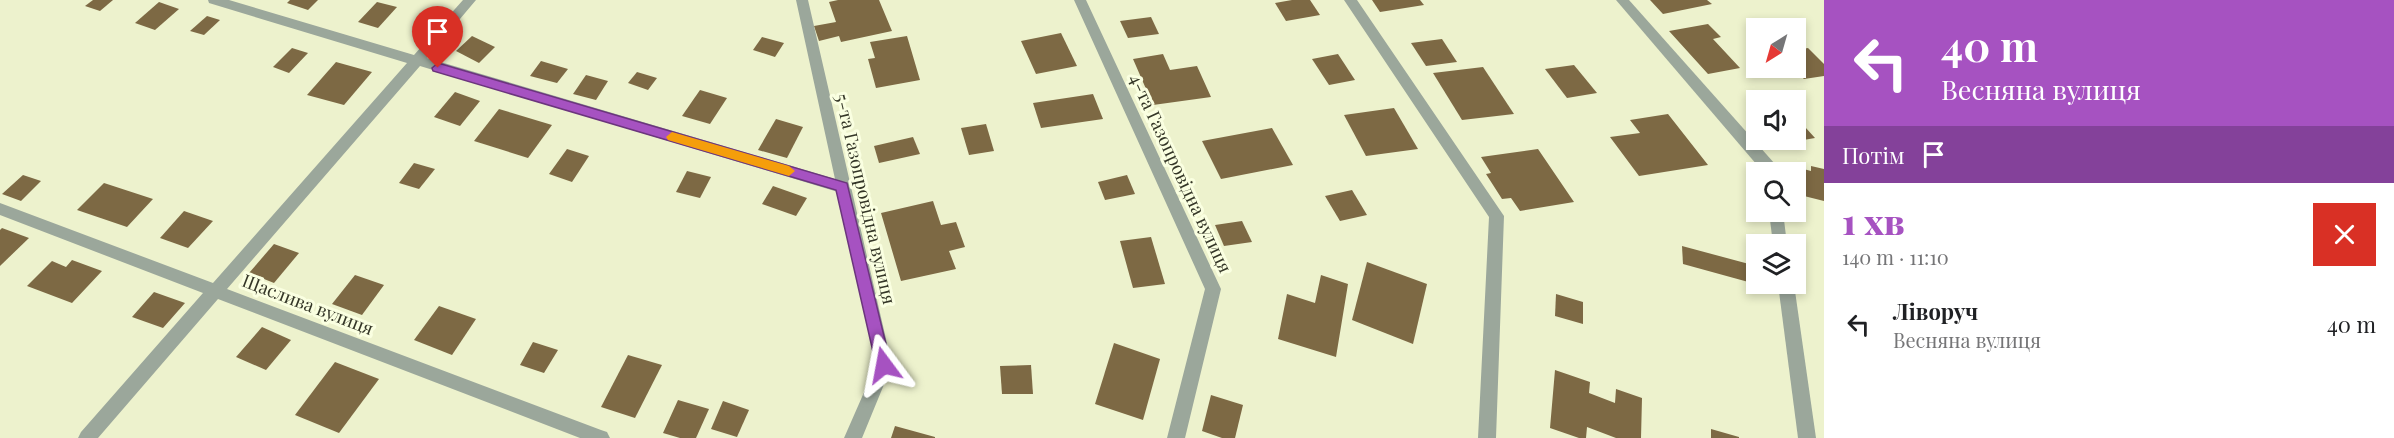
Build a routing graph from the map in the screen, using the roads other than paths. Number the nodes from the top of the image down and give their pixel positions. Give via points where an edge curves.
1 (214, 0) edge
2 (470, 0) edge
3 (802, 0) edge
4 (1080, 0) edge
5 (1350, 0) edge
6 (1622, 0) edge
7 (415, 61) junction
8 (1765, 162) edge
9 (842, 187) junction
10 (0, 209) edge
11 (217, 290) junction
12 (1787, 294) edge
13 (87, 438) edge
14 (601, 438) edge
15 (853, 438) edge
16 (1176, 438) edge
17 (1487, 438) edge
18 (1807, 438) edge

1 - 7 street
2 - 7 street
3 - 9 street, 5-та Газопровідна вулиця
4 - 16 street, 4-та Газопровідна вулиця via 1213,289
5 - 17 street via 1497,216
6 - 8 street
7 - 9 street
7 - 11 street
9 - 15 street, 5-та Газопровідна вулиця via 884,365
10 - 11 street, Щаслива вулиця
11 - 13 street
11 - 14 street, Щаслива вулиця
12 - 18 street

